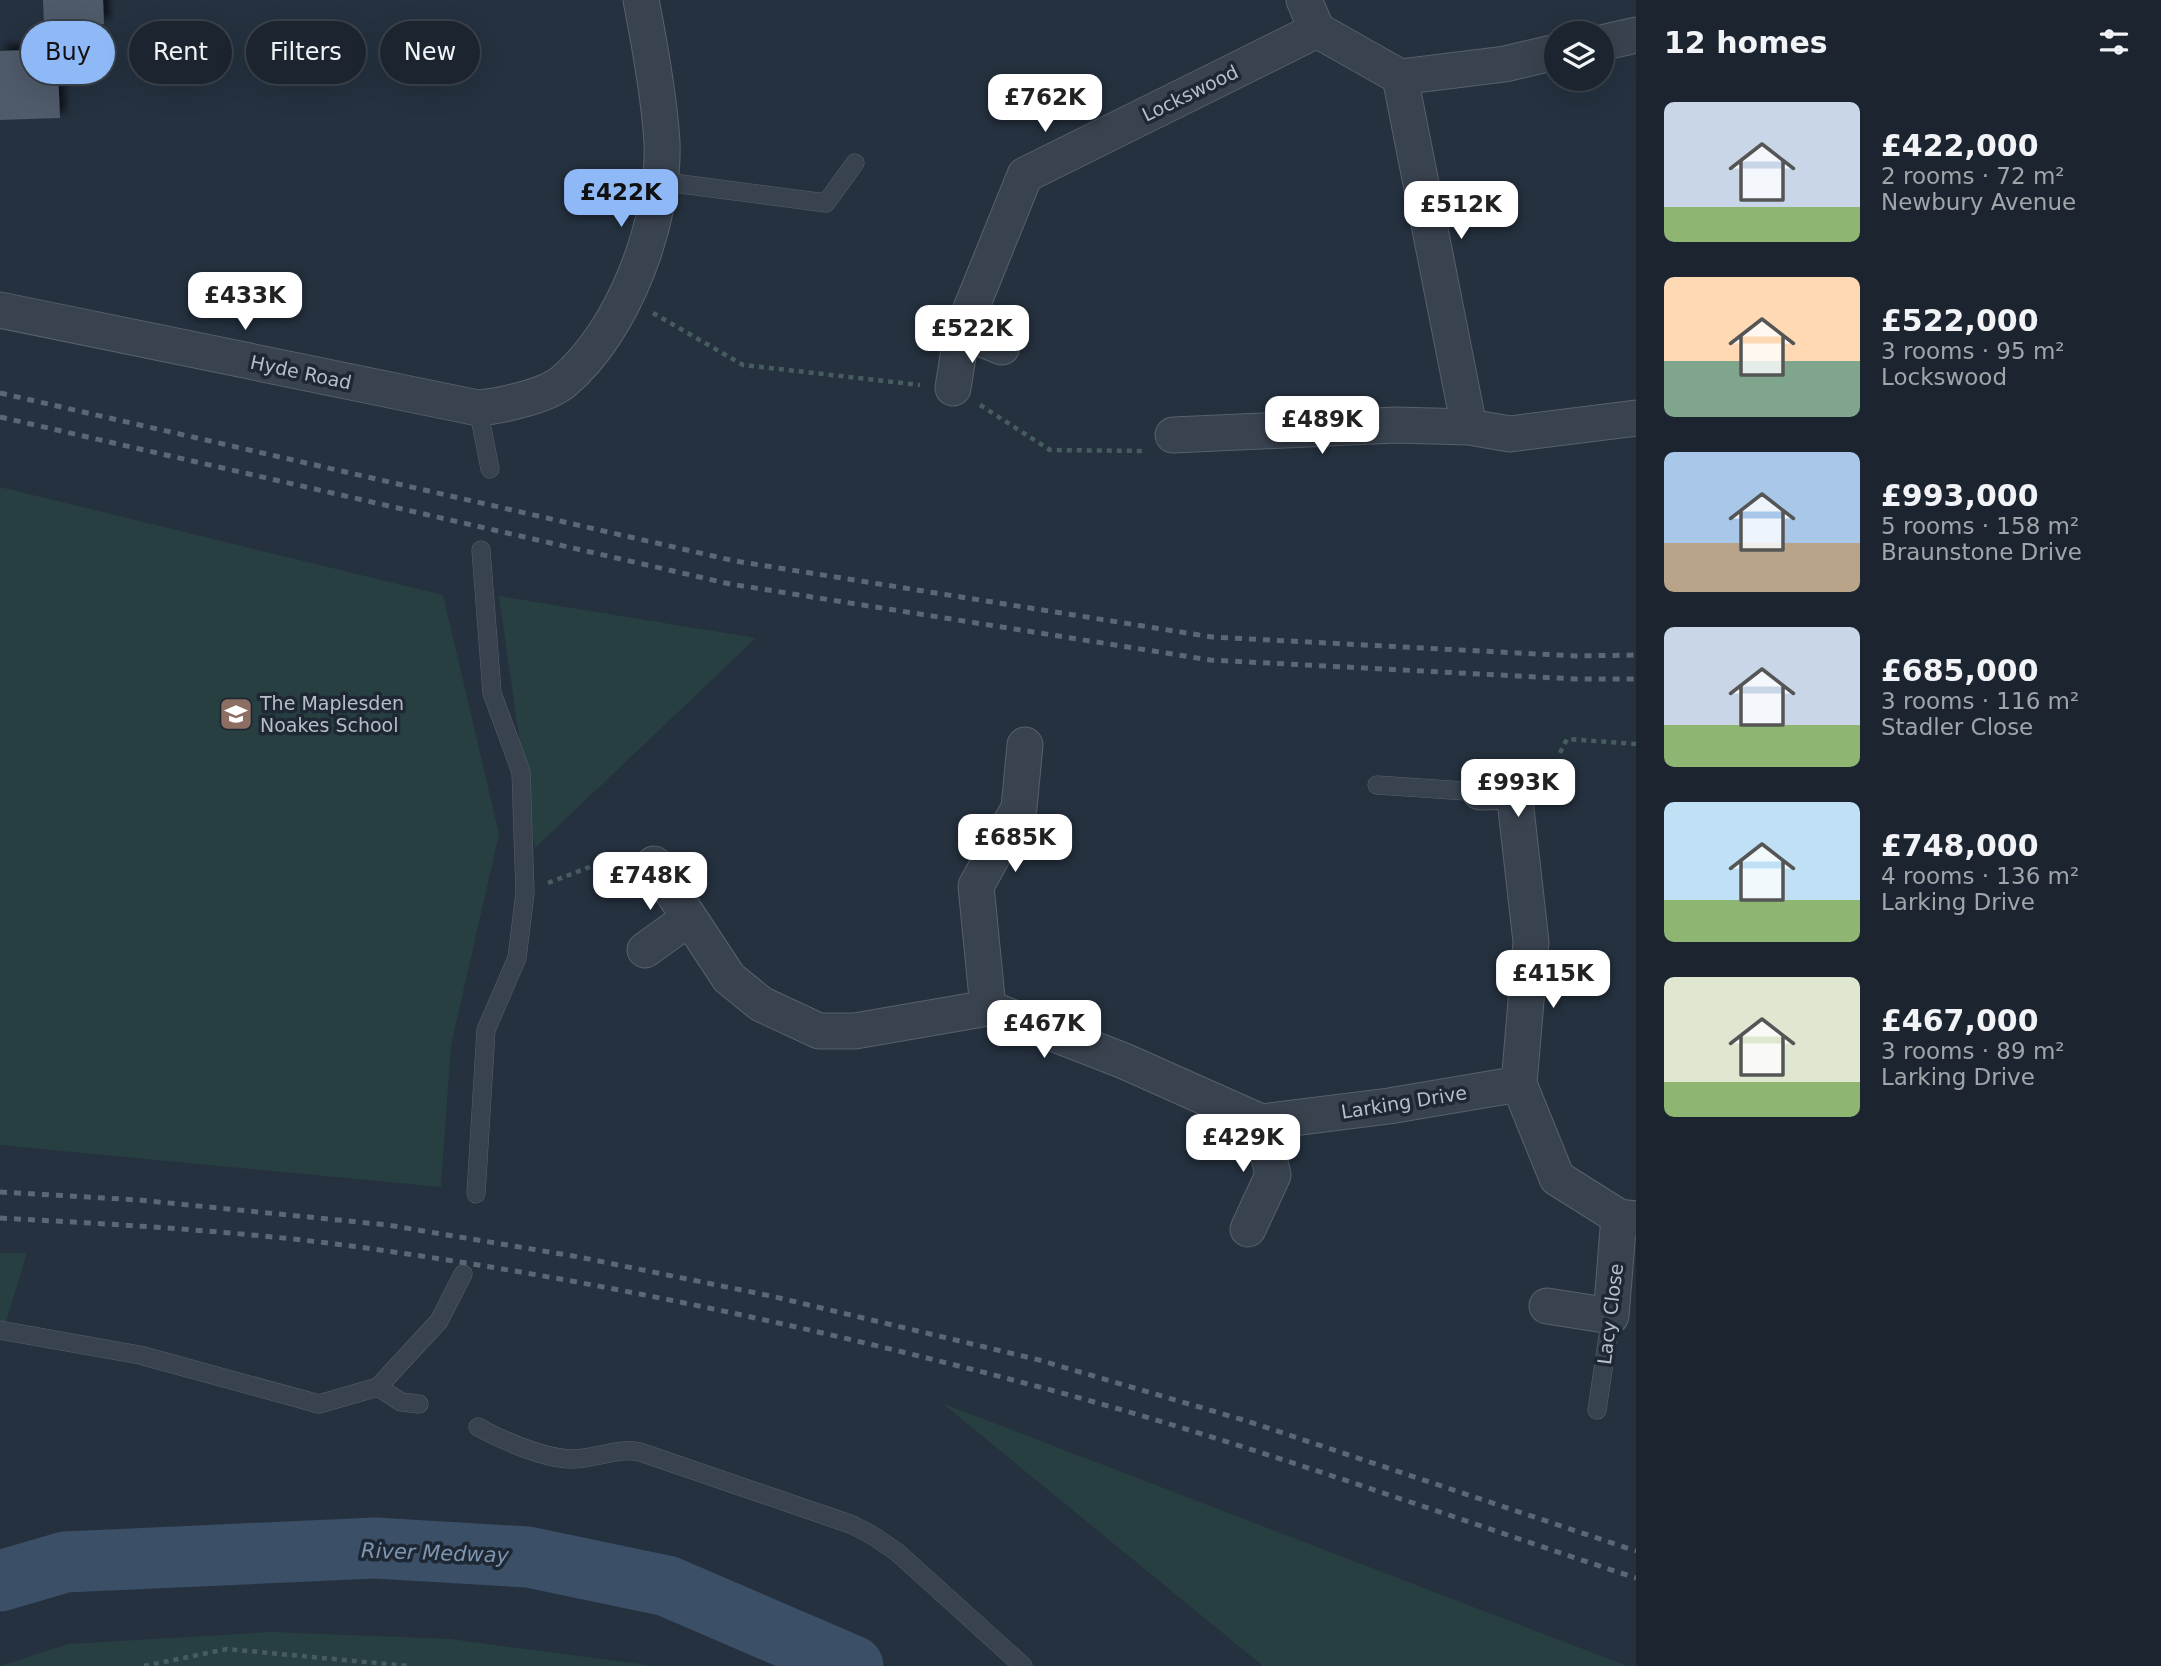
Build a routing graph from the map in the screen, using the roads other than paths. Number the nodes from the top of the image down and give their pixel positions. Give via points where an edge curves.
1 (641, 0) edge
2 (1311, 15) edge
3 (1636, 35) edge
4 (1614, 40) edge
5 (1544, 55) edge
6 (1400, 77) junction
7 (855, 163) dead end
8 (658, 181) junction
9 (0, 310) edge
10 (962, 331) junction
11 (1002, 347) dead end
12 (953, 388) road end
13 (478, 408) junction
14 (1636, 418) edge
15 (1469, 427) junction
16 (1173, 435) road end
17 (490, 469) dead end
18 (481, 550) dead end
19 (1025, 745) dead end
20 (1377, 785) dead end
21 (1480, 792) joint
22 (654, 864) road end
23 (688, 919) junction
24 (645, 950) dead end
25 (988, 1008) junction
26 (1519, 1084) junction
27 (1261, 1122) junction
28 (476, 1194) dead end
29 (1628, 1218) edge
30 (1246, 1228) dead end
31 (463, 1275) dead end
32 (1548, 1306) dead end
33 (1611, 1316) junction
34 (0, 1331) edge
35 (378, 1387) junction
36 (419, 1404) dead end
37 (1597, 1410) dead end
38 (478, 1427) dead end
39 (1023, 1666) edge

1 - 8 street via 662,144
2 - 6 street
2 - 10 street, Lockswood via 1025,175
3 - 4 street
5 - 6 street
6 - 15 street
7 - 8 lane via 826,203
8 - 13 street via 643,256 598,345 561,384 502,406
9 - 13 street, Hyde Road
10 - 11 street
10 - 12 street, Lockswood
13 - 17 lane
14 - 15 street via 1510,434
15 - 16 street via 1396,425
18 - 28 lane via 492,693 521,772 525,892 517,958 486,1030
19 - 25 street via 1019,808 976,886
20 - 21 lane
21 - 26 street via 1527,785 1531,942
22 - 23 street
23 - 24 street
23 - 25 street via 729,978 761,1004 818,1031 855,1031
25 - 27 street
26 - 27 street, Larking Drive
26 - 29 street via 1557,1178
27 - 30 street via 1273,1175
29 - 33 street, Lacy Close
31 - 35 lane via 439,1321
32 - 33 street
33 - 37 lane, Lacy Close
34 - 35 lane via 140,1355 319,1404
35 - 36 lane via 401,1402
38 - 39 lane via 500,1440 570,1459 640,1451 853,1525 898,1553

